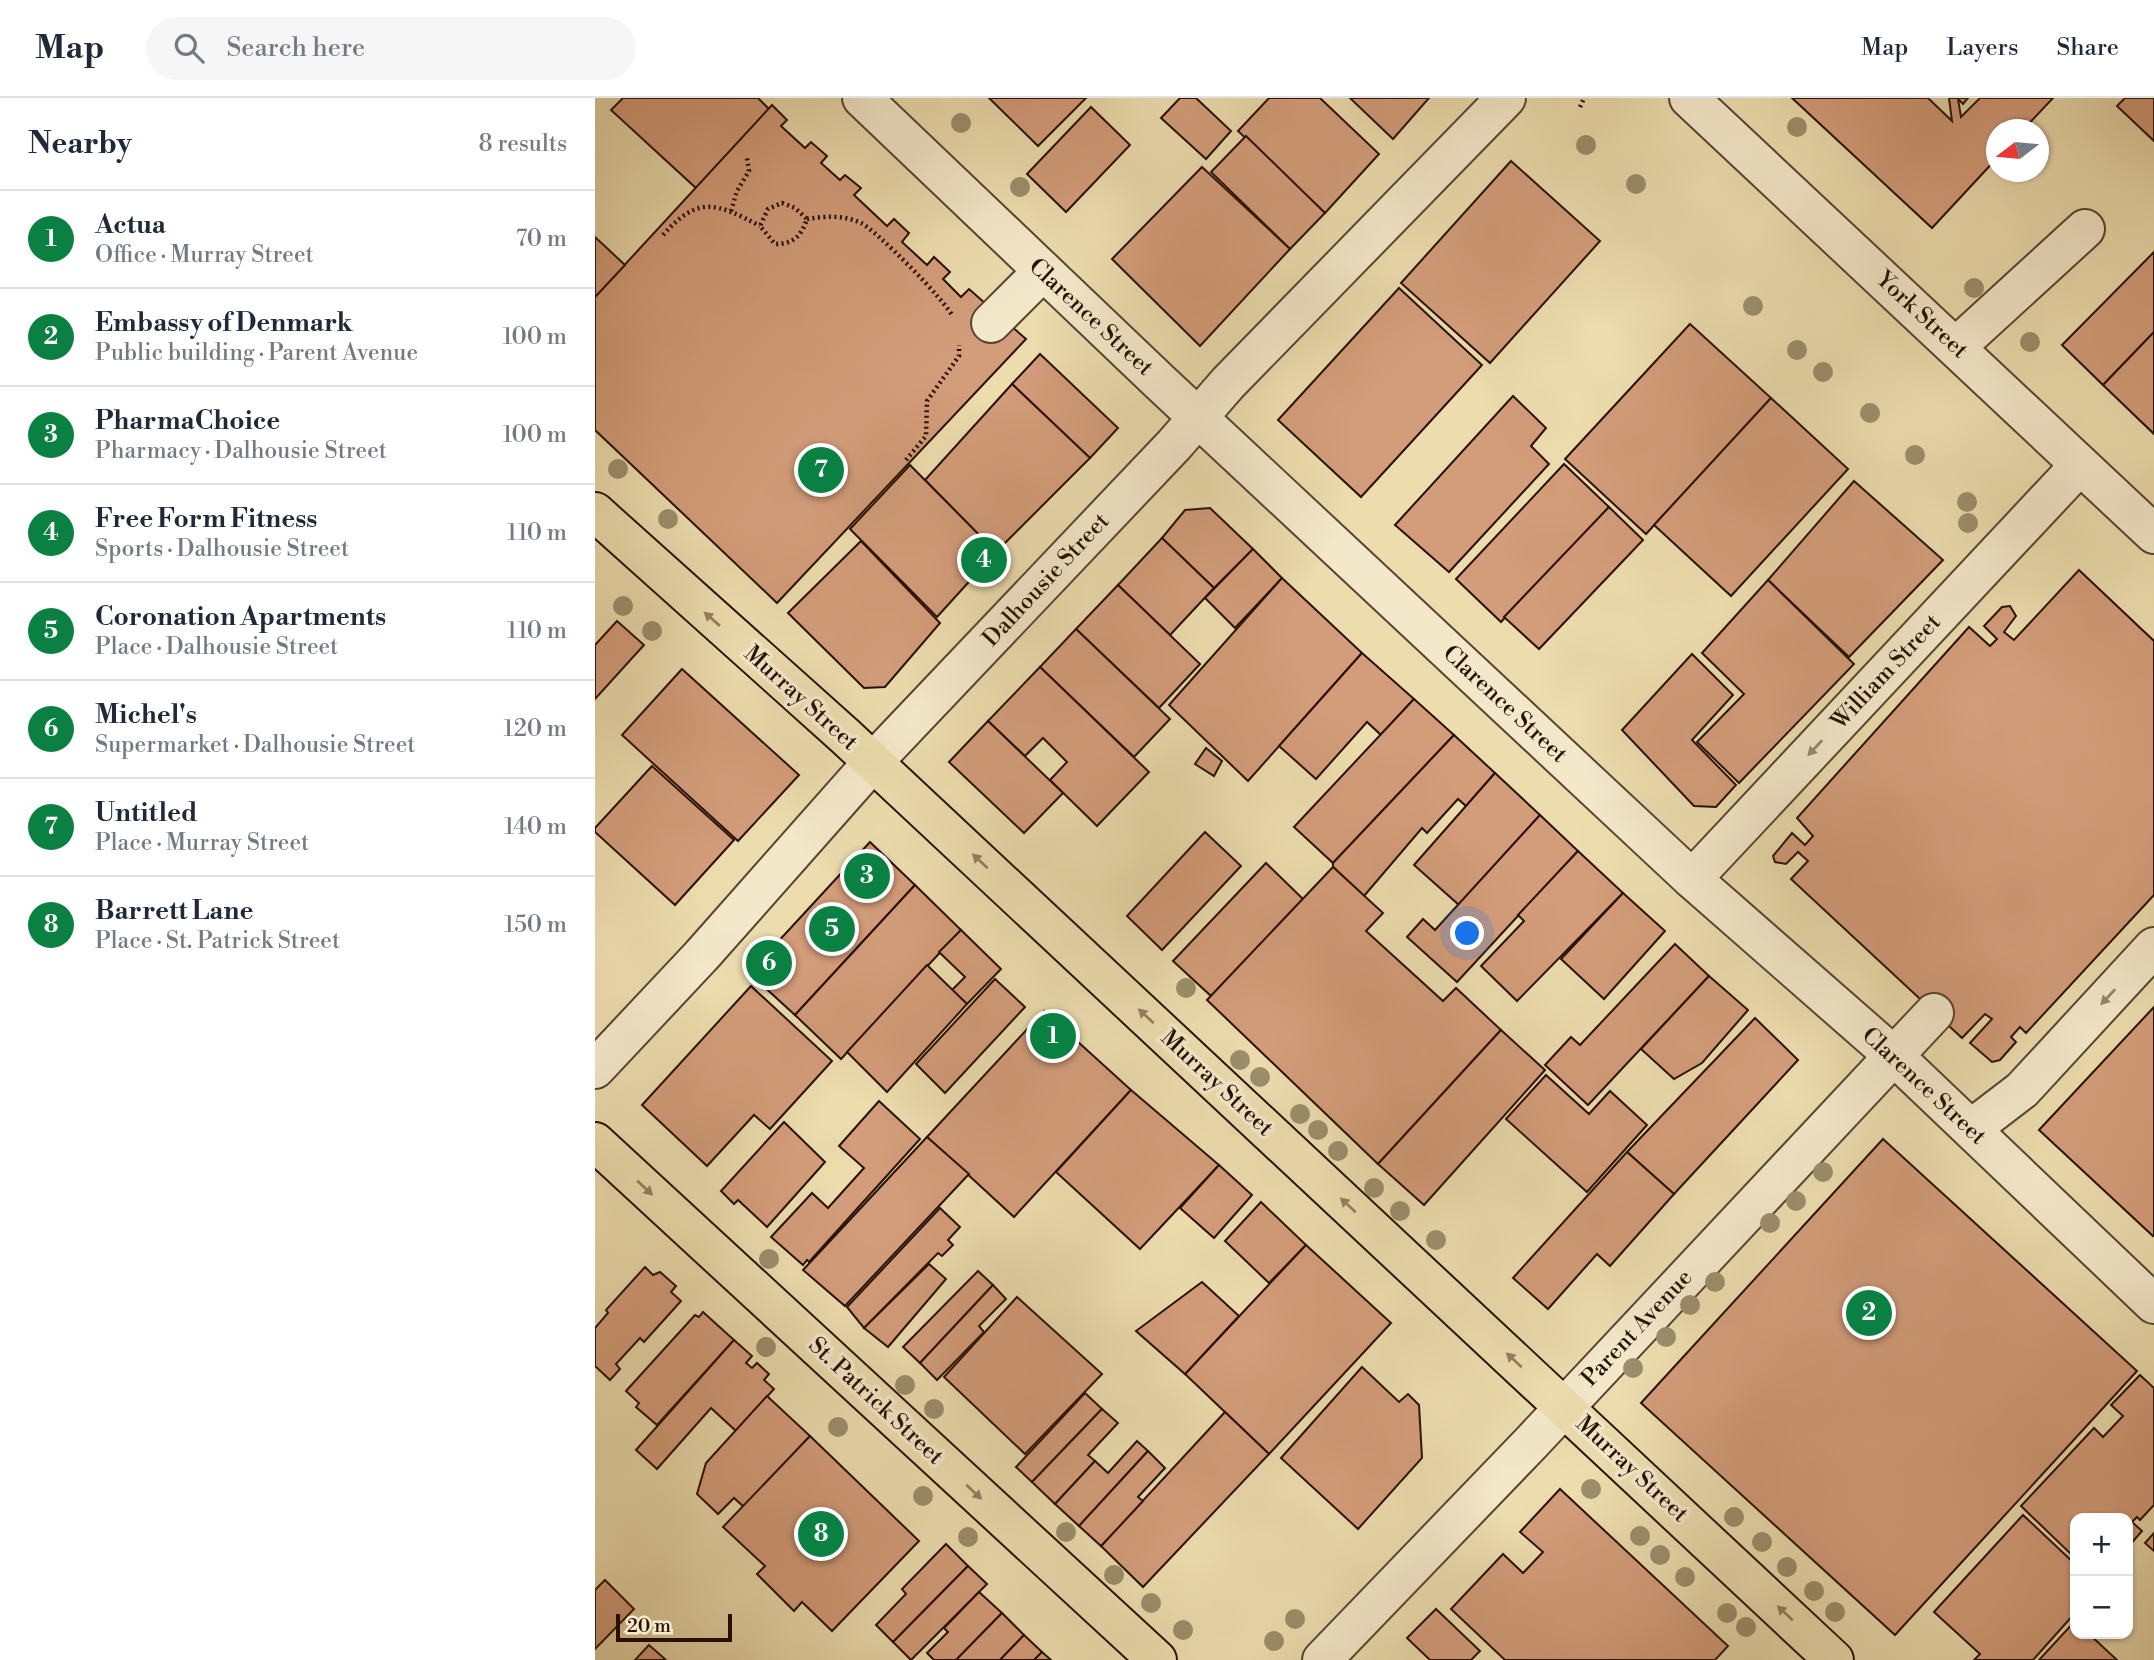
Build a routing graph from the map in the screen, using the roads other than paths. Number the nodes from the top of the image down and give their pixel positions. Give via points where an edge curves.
1 (1506, 98) edge
2 (1689, 98) edge
3 (885, 119) edge
4 (2085, 229) dead end
5 (1043, 271) junction
6 (969, 329) road end
7 (1956, 347) junction
8 (1198, 417) junction
9 (2080, 466) junction
10 (595, 512) edge
11 (2154, 534) edge
12 (872, 763) junction
13 (1692, 878) junction
14 (2154, 947) edge
15 (1934, 1013) dead end
16 (1895, 1057) junction
17 (595, 1069) edge
18 (1971, 1129) junction
19 (595, 1142) edge
20 (2154, 1304) edge
21 (1565, 1406) junction
22 (1157, 1660) edge
23 (1322, 1660) edge
24 (1834, 1660) edge

1 - 8 street, Dalhousie Street
2 - 7 street, York Street
3 - 5 street, Clarence Street
4 - 7 street
5 - 6 street
5 - 8 street, Clarence Street
7 - 9 street, York Street
8 - 12 street, Dalhousie Street
8 - 13 street, Clarence Street
9 - 11 street, York Street
9 -> 13 street, William Street via 1924,655
12 -> 10 main road, Murray Street
12 - 17 street, Dalhousie Street
21 -> 12 main road, Murray Street
13 - 16 street, Clarence Street
14 -> 18 street via 2022,1090
15 - 16 street, Parent Avenue
16 - 18 street, Clarence Street
16 - 21 street, Parent Avenue
18 - 20 street, Clarence Street
19 -> 22 main road, St. Patrick Street
21 - 23 street, Parent Avenue
24 -> 21 main road, Murray Street

